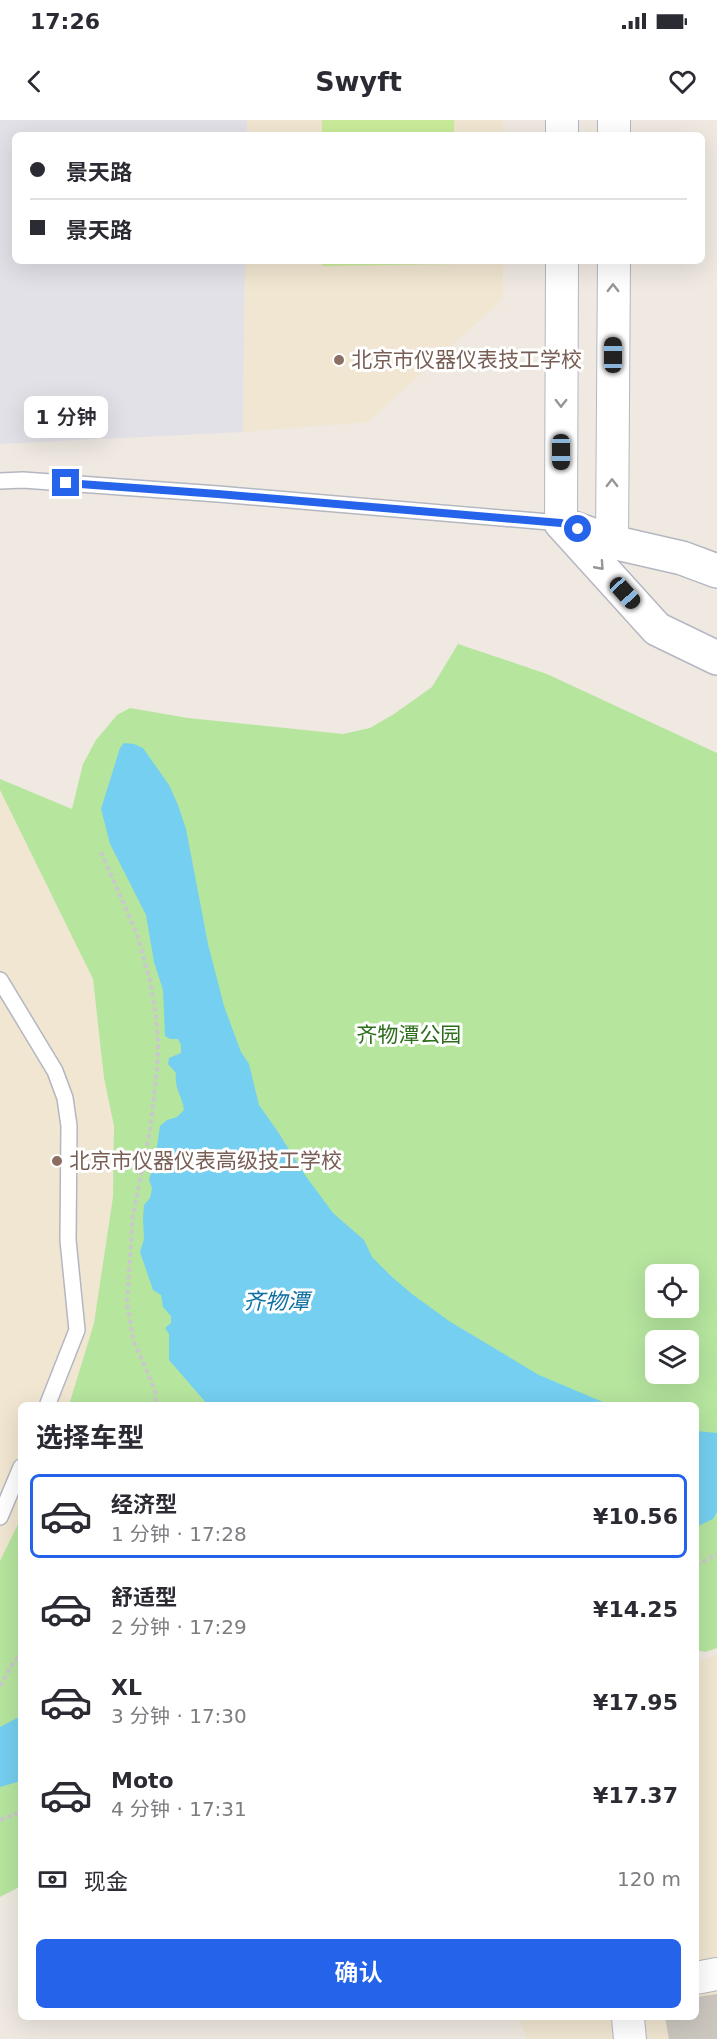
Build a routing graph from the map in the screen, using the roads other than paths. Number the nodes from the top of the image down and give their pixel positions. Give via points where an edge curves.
1 (562, 264) edge
2 (614, 264) edge
3 (0, 481) edge
4 (561, 523) junction
5 (612, 542) junction
6 (717, 571) edge
7 (717, 658) edge
8 (0, 980) edge
9 (49, 1402) edge
10 (18, 1474) edge
11 (0, 1517) edge
12 (717, 1974) edge
13 (699, 1977) edge
14 (628, 2020) edge
15 (630, 2039) edge

1 -> 4 street
5 -> 2 street
3 - 4 lane via 218,494
4 - 5 street
4 -> 7 street via 657,628
5 - 6 street via 682,558
8 - 9 lane via 55,1071 65,1098 69,1126 68,1240 77,1330
10 - 11 lane
12 - 13 street
14 - 15 street

